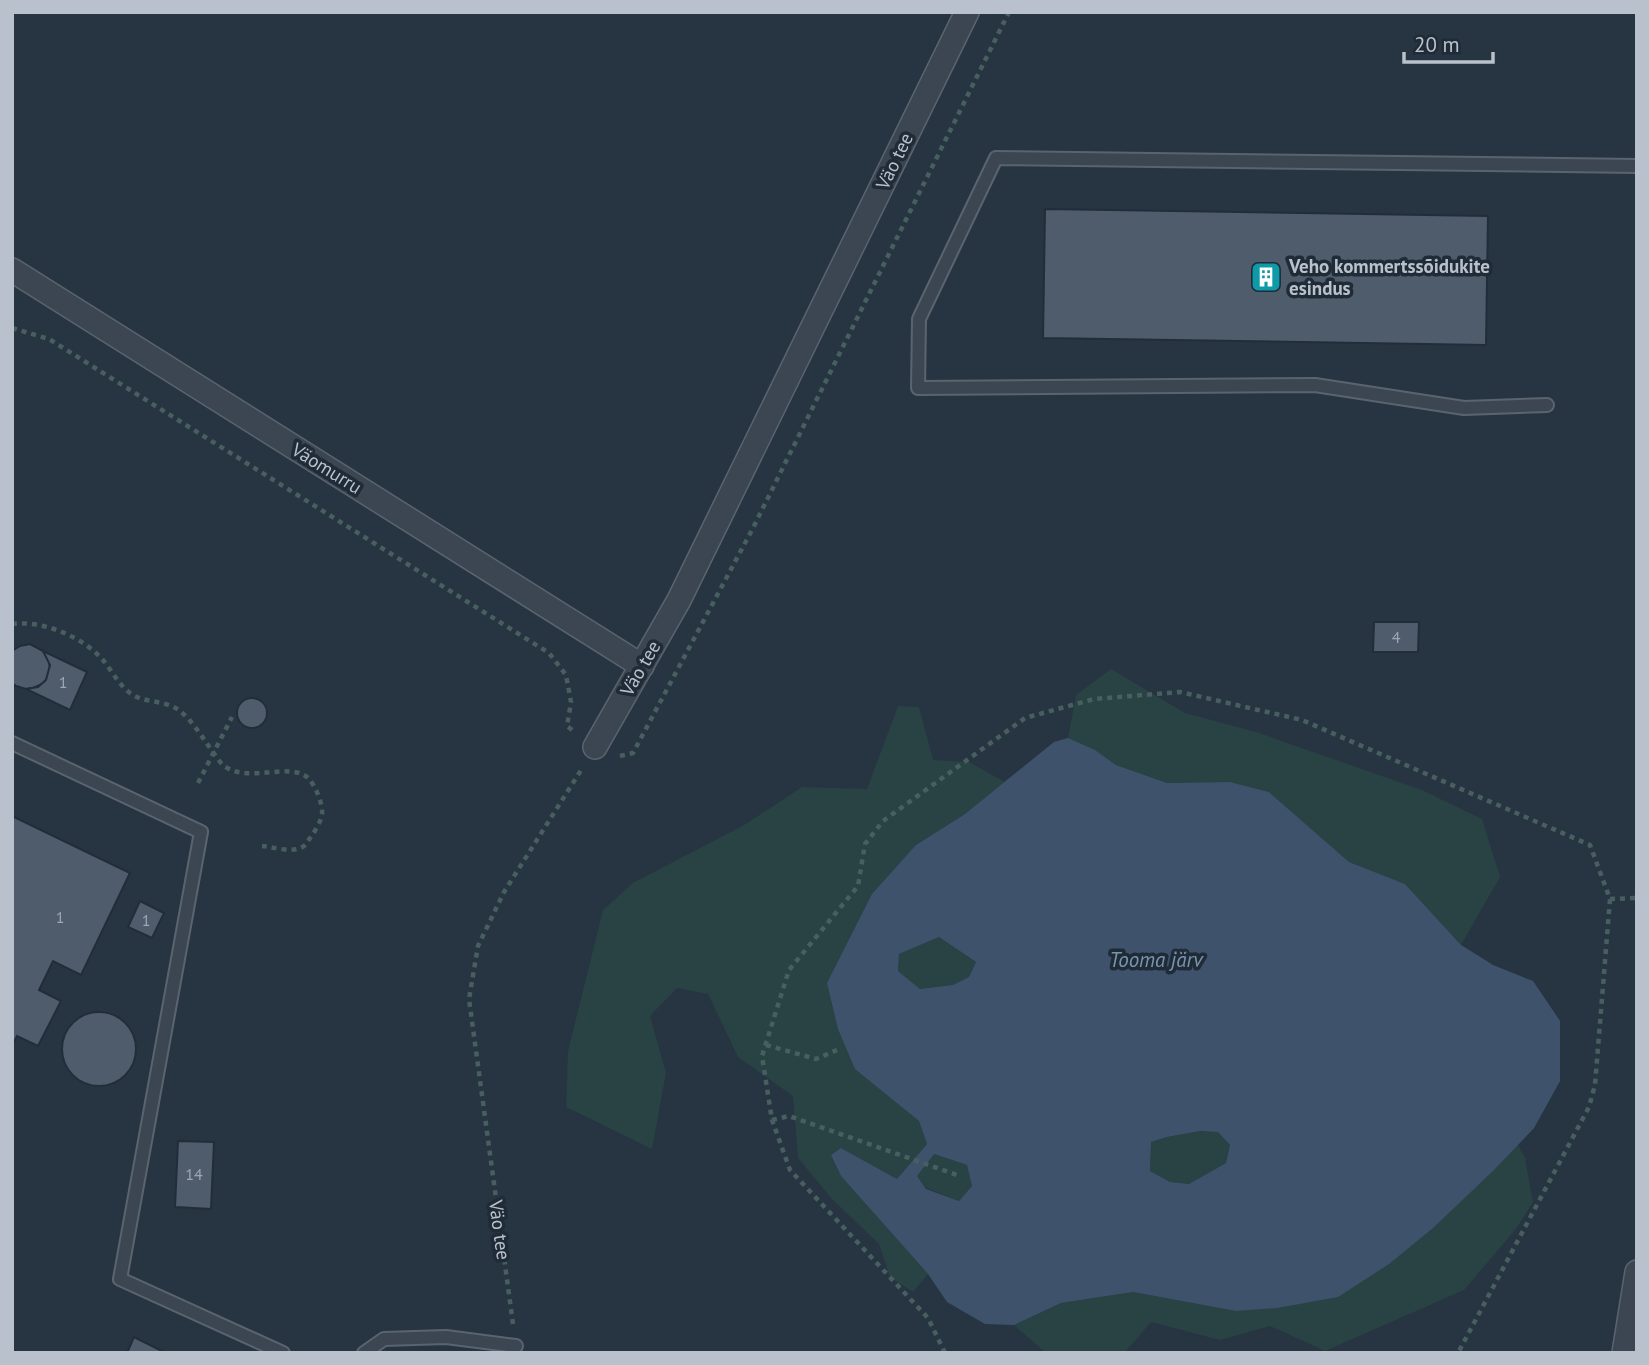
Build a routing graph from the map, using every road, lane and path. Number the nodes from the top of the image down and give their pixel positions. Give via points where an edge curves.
1 (967, 12) edge
2 (1009, 12) edge
3 (1637, 166) edge
4 (12, 270) edge
5 (12, 328) edge
6 (1547, 405) dead end
7 (12, 624) edge
8 (642, 666) junction
9 (232, 717) dead end
10 (12, 743) edge
11 (595, 747) junction
12 (214, 752) junction
13 (198, 783) dead end
14 (262, 846) dead end
15 (1637, 898) edge
16 (1609, 899) junction
17 (766, 1045) junction
18 (837, 1050) dead end
19 (772, 1120) junction
20 (960, 1177) dead end
21 (1637, 1272) edge
22 (516, 1346) joint
23 (282, 1353) edge
24 (364, 1353) edge
25 (945, 1353) edge
26 (1458, 1353) edge
27 (1624, 1353) edge

1 - 8 street, Väo tee via 679,600
2 - 11 path via 753,528 633,753 616,757
3 - 6 lane via 996,158 919,319 918,388 1315,385 1464,408
4 - 8 street, Väomurru
5 - 11 path via 49,339 549,653 566,674 571,702 567,726
7 - 12 path via 36,624 82,642 131,695 179,710
8 - 11 street, Väo tee
9 - 12 path
10 - 23 lane via 201,832 120,1279
11 - 22 path, Väo tee via 504,892 478,946 469,999
12 - 13 path
12 - 14 path via 224,766 238,771 301,773 318,794 322,814 304,847
15 - 16 path
16 - 17 path via 1590,845 1302,720 1180,692 1094,699 1025,718 883,821 864,844 858,886 789,970
16 - 26 path via 1595,1084 1588,1107
17 - 18 path via 816,1059
17 - 19 path via 762,1056
19 - 20 path via 789,1116
19 - 25 path via 790,1170 928,1318
21 - 27 street
22 - 24 lane via 446,1337 384,1339

